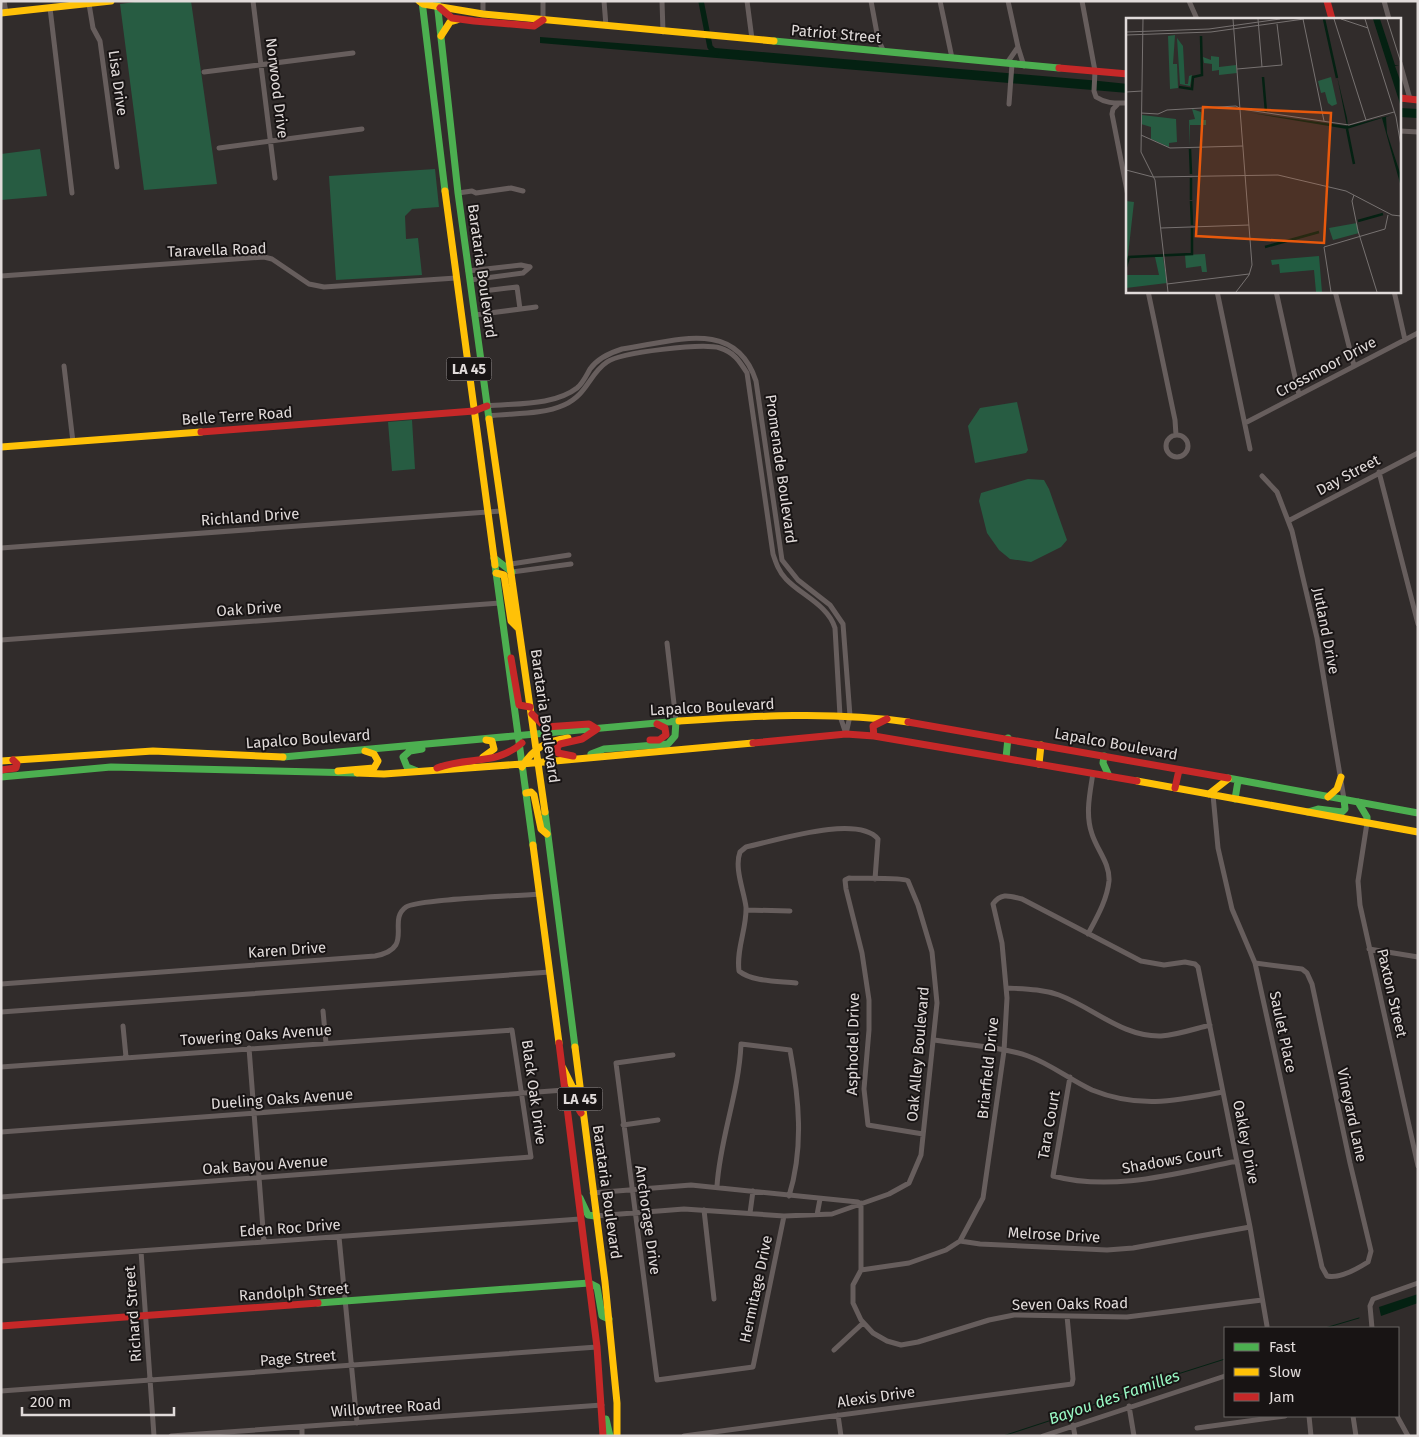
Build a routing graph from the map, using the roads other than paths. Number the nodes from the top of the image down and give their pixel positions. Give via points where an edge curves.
1 (4, 1) edge
2 (111, 1) edge
3 (253, 1) edge
4 (483, 1) edge
5 (543, 1) edge
6 (604, 1) edge
7 (662, 1) edge
8 (747, 1) edge
9 (871, 1) edge
10 (940, 1) edge
11 (1008, 1) edge
12 (1082, 1) edge
13 (1190, 1) edge
14 (1327, 1) edge
15 (1384, 1) edge
16 (421, 2) edge
17 (89, 4) junction
18 (437, 4) edge
19 (50, 8) junction
20 (4, 13) edge
21 (483, 14) junction
22 (1197, 18) edge
23 (1332, 18) edge
24 (1389, 18) edge
25 (461, 19) junction
26 (543, 20) junction
27 (606, 26) junction
28 (663, 32) junction
29 (441, 36) junction
30 (752, 40) junction
31 (1018, 47) junction
32 (884, 52) junction
33 (353, 53) dead end
34 (952, 58) junction
35 (261, 65) junction
36 (1010, 66) junction
37 (1024, 66) junction
38 (1402, 68) edge
39 (204, 72) dead end
40 (1126, 74) edge
41 (1095, 75) junction
42 (1414, 99) edge
43 (1126, 103) edge
44 (1009, 104) dead end
45 (1118, 105) junction
46 (362, 129) dead end
47 (1402, 130) edge
48 (1418, 132) edge
49 (271, 141) junction
50 (219, 148) dead end
51 (117, 167) dead end
52 (275, 178) dead end
53 (1126, 186) edge
54 (523, 191) dead end
55 (72, 193) dead end
56 (458, 193) junction
57 (454, 264) junction
58 (468, 271) junction
59 (1, 276) edge
60 (456, 278) junction
61 (470, 280) junction
62 (1148, 292) edge
63 (1216, 292) edge
64 (1276, 292) edge
65 (1335, 292) edge
66 (1394, 292) edge
67 (472, 293) junction
68 (536, 307) dead end
69 (520, 309) junction
70 (485, 314) junction
71 (474, 315) junction
72 (1418, 333) edge
73 (1405, 340) junction
74 (64, 366) dead end
75 (1354, 366) junction
76 (1299, 395) junction
77 (486, 406) junction
78 (474, 411) junction
79 (488, 416) junction
80 (1245, 423) junction
81 (1176, 435) junction
82 (73, 442) junction
83 (1, 447) edge
84 (1250, 449) dead end
85 (1418, 453) edge
86 (1379, 472) junction
87 (1262, 476) dead end
88 (501, 511) junction
89 (488, 512) junction
90 (1290, 520) junction
91 (1, 548) edge
92 (569, 555) dead end
93 (494, 558) junction
94 (511, 564) junction
95 (571, 564) dead end
96 (512, 572) junction
97 (496, 573) junction
98 (500, 603) junction
99 (1418, 624) edge
100 (518, 628) junction
101 (1, 640) edge
102 (667, 643) dead end
103 (507, 652) junction
104 (531, 709) junction
105 (840, 716) junction
106 (850, 716) junction
107 (889, 718) junction
108 (676, 721) junction
109 (656, 724) junction
110 (597, 729) junction
111 (846, 734) junction
112 (532, 735) junction
113 (518, 736) junction
114 (587, 736) junction
115 (874, 736) junction
116 (1008, 738) junction
117 (486, 740) junction
118 (453, 742) junction
119 (1041, 744) junction
120 (520, 746) junction
121 (536, 747) junction
122 (624, 747) junction
123 (360, 749) junction
124 (1104, 756) junction
125 (584, 758) junction
126 (1006, 758) junction
127 (13, 760) junction
128 (477, 760) junction
129 (1, 761) edge
130 (538, 763) junction
131 (1039, 764) junction
132 (523, 765) junction
133 (1, 770) edge
134 (1179, 770) junction
135 (431, 771) junction
136 (420, 772) junction
137 (324, 774) junction
138 (1093, 774) junction
139 (1109, 776) junction
140 (1, 777) edge
141 (1341, 777) junction
142 (1228, 779) junction
143 (1238, 781) junction
144 (1175, 788) junction
145 (526, 793) junction
146 (1211, 794) junction
147 (1328, 797) junction
148 (1235, 799) junction
149 (1344, 800) junction
150 (1358, 802) junction
151 (1306, 812) junction
152 (1418, 813) edge
153 (1367, 824) junction
154 (1418, 832) edge
155 (547, 834) junction
156 (875, 879) junction
157 (538, 881) junction
158 (540, 894) junction
159 (555, 896) junction
160 (556, 909) junction
161 (746, 910) junction
162 (790, 911) dead end
163 (1088, 934) junction
164 (1370, 949) junction
165 (548, 955) junction
166 (1418, 957) edge
167 (1255, 963) junction
168 (564, 970) junction
169 (550, 972) junction
170 (796, 983) dead end
171 (1, 984) edge
172 (566, 985) junction
173 (1007, 988) junction
174 (323, 1011) dead end
175 (1, 1012) edge
176 (1210, 1024) junction
177 (123, 1026) dead end
178 (512, 1030) joint
179 (934, 1040) junction
180 (326, 1043) junction
181 (249, 1048) junction
182 (1004, 1051) junction
183 (673, 1055) dead end
184 (126, 1057) junction
185 (561, 1065) junction
186 (1, 1067) edge
187 (1070, 1077) junction
188 (579, 1089) junction
189 (564, 1090) junction
190 (1223, 1092) junction
191 (522, 1093) junction
192 (254, 1114) junction
193 (582, 1114) junction
194 (658, 1120) dead end
195 (623, 1125) junction
196 (1, 1132) edge
197 (923, 1134) junction
198 (531, 1157) joint
199 (1237, 1161) junction
200 (1418, 1166) edge
201 (1053, 1176) joint
202 (260, 1179) junction
203 (717, 1186) junction
204 (632, 1188) junction
205 (753, 1191) junction
206 (577, 1192) junction
207 (592, 1192) junction
208 (789, 1196) junction
209 (1, 1197) edge
210 (820, 1199) junction
211 (861, 1203) junction
212 (704, 1210) junction
213 (635, 1212) junction
214 (750, 1213) junction
215 (817, 1215) junction
216 (595, 1216) junction
217 (784, 1216) junction
218 (580, 1219) junction
219 (1250, 1227) junction
220 (339, 1237) junction
221 (960, 1241) junction
222 (264, 1242) junction
223 (141, 1251) junction
224 (1, 1261) edge
225 (1368, 1262) joint
226 (860, 1270) junction
227 (589, 1283) junction
228 (1418, 1283) edge
229 (714, 1299) dead end
230 (1262, 1300) junction
231 (345, 1302) junction
232 (146, 1316) junction
233 (1067, 1316) junction
234 (609, 1319) junction
235 (863, 1323) junction
236 (1, 1326) edge
237 (1267, 1326) dead end
238 (1372, 1327) edge
239 (597, 1347) junction
240 (834, 1350) dead end
241 (352, 1366) junction
242 (753, 1367) joint
243 (1224, 1376) edge
244 (150, 1381) junction
245 (1, 1391) edge
246 (1130, 1406) junction
247 (602, 1408) junction
248 (838, 1415) junction
249 (1278, 1417) edge
250 (1308, 1417) edge
251 (1353, 1417) edge
252 (1398, 1417) edge
253 (357, 1423) junction
254 (1074, 1425) junction
255 (302, 1427) junction
256 (1197, 1428) dead end
257 (154, 1436) edge
258 (171, 1436) edge
259 (302, 1436) edge
260 (603, 1436) edge
261 (610, 1436) edge
262 (617, 1436) edge
263 (684, 1436) edge
264 (841, 1436) edge
265 (1043, 1436) edge
266 (1075, 1436) edge
267 (1134, 1436) edge
268 (1312, 1436) edge
269 (1356, 1436) edge
270 (1408, 1436) edge

1 - 20 street
2 - 17 main road
3 - 35 street, Norwood Drive
4 - 21 street
5 - 26 street
6 - 27 street
7 - 28 street
8 - 30 street
9 - 32 street
10 - 34 street
11 - 31 street
12 - 41 street
13 - 22 street
14 - 23 main road
15 - 24 street
16 - 18 main road, Patriot Street
16 - 57 main road, Barataria Boulevard / LA 45
17 - 19 main road
17 - 51 street, Lisa Drive via 93,28 100,41
18 - 21 main road, Patriot Street
18 - 25 main road, Patriot Street via 452,18
18 - 29 main road, Barataria Boulevard / LA 45
19 - 20 main road
19 - 55 street
21 - 26 main road, Patriot Street
25 - 26 main road, Patriot Street via 534,26
25 - 29 main road via 450,22
26 - 27 main road, Patriot Street
27 - 28 main road, Patriot Street
28 - 30 main road, Patriot Street
29 - 56 main road, Barataria Boulevard / LA 45
30 - 32 main road, Patriot Street
31 - 36 street
31 - 37 street
32 - 34 main road, Patriot Street
33 - 35 street
34 - 36 main road, Patriot Street
35 - 39 street
35 - 49 street, Norwood Drive
36 - 37 main road, Patriot Street
36 - 44 street
37 - 41 main road, Patriot Street
38 - 42 street
40 - 41 main road, Patriot Street
41 - 45 street via 1096,98
43 - 45 street
45 - 53 street via 1112,114
46 - 49 street
47 - 48 street
49 - 50 street
49 - 52 street, Norwood Drive
54 - 56 street via 511,188
56 - 58 main road, Barataria Boulevard / LA 45
57 - 60 main road, Barataria Boulevard / LA 45
57 - 61 main road
58 - 61 main road, Barataria Boulevard / LA 45
58 - 61 street via 521,265 530,267 523,274
59 - 60 street, Taravella Road via 264,258 272,259 309,284 324,287
60 - 67 main road
60 - 78 main road, Barataria Boulevard / LA 45
61 - 67 main road, Barataria Boulevard / LA 45
62 - 81 street
63 - 80 street
64 - 76 street
65 - 75 street
66 - 73 street
67 - 71 main road, Barataria Boulevard / LA 45
68 - 69 street
69 - 70 street
69 - 70 street via 517,287 483,291
70 - 71 street
71 - 77 main road, Barataria Boulevard / LA 45
72 - 73 street, Crossmoor Drive
73 - 75 street, Crossmoor Drive
74 - 82 street
75 - 76 street, Crossmoor Drive
76 - 80 street, Crossmoor Drive
77 - 78 main road
77 - 79 main road, Barataria Boulevard / LA 45
77 - 106 street, Promenade Boulevard via 549,400 569,393 578,387 596,362 610,352 622,349 707,338 734,348 748,362 756,381 782,560 798,580 830,605 842,624
78 - 79 main road
78 - 82 main road, Belle Terre Road
78 - 89 main road, Barataria Boulevard / LA 45
79 - 88 main road, Barataria Boulevard / LA 45
79 - 105 street, Promenade Boulevard via 550,410 565,404 582,394 598,370 619,356 698,346 721,348 732,354 747,373 777,566 784,578 829,616 835,628
80 - 84 street
81 - 81 street via 1168,439 1166,446 1170,454 1178,456 1185,453 1188,445 1184,437
82 - 83 main road, Belle Terre Road
85 - 86 street, Day Street
86 - 90 street, Day Street
86 - 99 street
87 - 90 street, Jutland Drive via 1277,492
88 - 89 street, Richland Drive
88 - 94 main road, Barataria Boulevard / LA 45
89 - 91 street, Richland Drive
89 - 93 main road, Barataria Boulevard / LA 45
90 - 141 street, Jutland Drive via 1317,638
92 - 94 street
93 - 96 main road
93 - 97 main road, Barataria Boulevard / LA 45
94 - 96 main road, Barataria Boulevard / LA 45
95 - 96 street
96 - 100 main road, Barataria Boulevard / LA 45
97 - 98 main road, Barataria Boulevard / LA 45
97 - 100 main road via 504,575 510,621
98 - 101 street, Oak Drive
98 - 103 main road, Barataria Boulevard / LA 45
100 - 104 main road, Barataria Boulevard / LA 45
102 - 108 street
103 - 104 main road via 513,662 519,705
103 - 113 main road, Barataria Boulevard / LA 45
104 - 110 main road via 545,726 589,724
104 - 112 main road, Barataria Boulevard / LA 45
105 - 106 main road, Lapalco Boulevard
105 - 108 main road, Lapalco Boulevard
105 - 111 street, Promenade Boulevard
106 - 107 main road, Lapalco Boulevard
106 - 111 street, Promenade Boulevard
107 - 115 main road via 873,726
107 - 116 main road, Lapalco Boulevard
108 - 109 main road, Lapalco Boulevard
108 - 122 main road via 675,736 668,744
109 - 110 main road, Lapalco Boulevard
109 - 122 main road via 665,728 664,738
110 - 112 main road, Lapalco Boulevard
110 - 114 main road
111 - 115 main road, Lapalco Boulevard
111 - 125 main road, Lapalco Boulevard
112 - 113 main road, Lapalco Boulevard
112 - 120 main road
112 - 121 main road, Barataria Boulevard / LA 45
113 - 117 main road, Lapalco Boulevard
113 - 120 main road, Barataria Boulevard / LA 45
114 - 121 main road via 549,740
114 - 125 main road via 560,744 557,748 557,752 562,754
115 - 126 main road, Lapalco Boulevard
116 - 119 main road, Lapalco Boulevard
116 - 126 main road
117 - 118 main road, Lapalco Boulevard
117 - 128 main road via 492,741 494,749
118 - 123 main road, Lapalco Boulevard
118 - 136 main road via 405,754 404,764
119 - 124 main road, Lapalco Boulevard
119 - 131 main road
120 - 128 main road via 505,755
120 - 132 main road, Barataria Boulevard / LA 45
121 - 130 main road, Barataria Boulevard / LA 45
121 - 132 main road
122 - 125 main road via 604,749
123 - 127 main road, Lapalco Boulevard via 274,758 153,751
123 - 137 main road via 374,754 378,765
124 - 134 main road, Lapalco Boulevard
124 - 139 main road
125 - 130 main road, Lapalco Boulevard
126 - 131 main road, Lapalco Boulevard
127 - 129 main road, Lapalco Boulevard
127 - 133 main road via 16,768
128 - 135 main road via 454,761
130 - 132 main road, Lapalco Boulevard
130 - 155 main road, Barataria Boulevard / LA 45
131 - 138 main road, Lapalco Boulevard
132 - 135 main road, Lapalco Boulevard
132 - 145 main road, Barataria Boulevard / LA 45
134 - 142 main road, Lapalco Boulevard
134 - 144 main road
135 - 136 main road, Lapalco Boulevard
136 - 137 main road, Lapalco Boulevard
137 - 140 main road, Lapalco Boulevard via 111,767
138 - 139 main road, Lapalco Boulevard
138 - 163 street via 1089,820 1109,880 1102,908
139 - 144 main road, Lapalco Boulevard
141 - 147 main road via 1337,789
141 - 149 street, Jutland Drive
142 - 143 main road, Lapalco Boulevard
142 - 146 main road
143 - 147 main road, Lapalco Boulevard
143 - 148 main road
144 - 146 main road, Lapalco Boulevard
145 - 155 main road via 531,792 534,796 541,829
145 - 157 main road, Barataria Boulevard / LA 45
146 - 148 main road, Lapalco Boulevard
146 - 167 street, Saulet Place via 1218,848 1232,909
147 - 149 main road, Lapalco Boulevard
148 - 151 main road, Lapalco Boulevard
149 - 150 main road, Lapalco Boulevard
149 - 151 main road via 1342,812 1318,809
150 - 152 main road, Lapalco Boulevard
150 - 153 main road via 1367,817
151 - 153 main road, Lapalco Boulevard
153 - 154 main road, Lapalco Boulevard
153 - 164 street, Paxton Street via 1358,881
155 - 159 main road, Barataria Boulevard / LA 45
156 - 161 street via 878,846 875,836 867,831 829,829 746,847 740,852 738,863
156 - 179 street, Oak Alley Boulevard via 904,878 918,905 936,972 938,1002
156 - 197 street, Asphodel Drive via 845,880 869,1000 864,1090 868,1125
157 - 158 main road, Barataria Boulevard / LA 45
157 - 159 main road
158 - 160 main road
158 - 165 main road, Barataria Boulevard / LA 45
158 - 171 street, Karen Drive via 407,906 400,913 398,942 393,950 375,956
159 - 160 main road, Barataria Boulevard / LA 45
160 - 168 main road, Barataria Boulevard / LA 45
161 - 162 street
161 - 170 street via 738,952 739,970 742,974
163 - 173 street, Briarfield Drive via 1022,899 1000,896 993,908 1002,942
163 - 176 street, Oakley Drive via 1141,961 1164,965 1195,964
164 - 166 street
164 - 200 street, Paxton Street
165 - 168 main road
165 - 169 main road, Barataria Boulevard / LA 45
167 - 225 street, Vineyard Lane via 1302,969 1312,984 1371,1251
167 - 225 street, Saulet Place via 1322,1267 1327,1276 1332,1277
168 - 172 main road, Barataria Boulevard / LA 45
169 - 172 main road
169 - 175 street
169 - 185 main road, Barataria Boulevard / LA 45
172 - 188 main road, Barataria Boulevard / LA 45
173 - 176 street via 1046,990 1121,1028 1149,1034 1175,1034
173 - 182 street, Briarfield Drive
174 - 180 street
176 - 190 street, Oakley Drive
177 - 184 street
178 - 180 street, Towering Oaks Avenue
178 - 191 street, Black Oak Drive
179 - 182 street
179 - 197 street, Oak Alley Boulevard
180 - 181 street, Towering Oaks Avenue
181 - 184 street, Towering Oaks Avenue
181 - 192 street
182 - 187 street via 1028,1056
182 - 221 street, Briarfield Drive via 986,1186 977,1213
183 - 195 street, Anchorage Drive via 616,1063
184 - 186 street, Towering Oaks Avenue
185 - 188 main road via 570,1084
185 - 189 main road, Barataria Boulevard / LA 45
187 - 190 street via 1092,1090 1150,1103
187 - 201 street, Tara Court
188 - 193 main road, Barataria Boulevard / LA 45
189 - 191 street, Dueling Oaks Avenue
189 - 193 main road
189 - 206 main road, Barataria Boulevard / LA 45
190 - 199 street, Oakley Drive
191 - 192 street, Dueling Oaks Avenue
191 - 198 street, Black Oak Drive
192 - 196 street, Dueling Oaks Avenue
192 - 202 street
193 - 207 main road, Barataria Boulevard / LA 45
194 - 195 street
195 - 204 street, Anchorage Drive
197 - 211 street, Oak Alley Boulevard via 921,1155 909,1183
198 - 202 street, Oak Bayou Avenue
199 - 201 street, Shadows Court via 1133,1181 1065,1180
199 - 219 street, Oakley Drive
202 - 209 street, Oak Bayou Avenue
202 - 222 street
203 - 204 street, Oak Alley Boulevard
203 - 205 street, Oak Alley Boulevard
203 - 208 street via 739,1077 741,1044 790,1050 800,1119 794,1180
204 - 207 street, Oak Alley Boulevard
204 - 213 street, Anchorage Drive
205 - 208 street, Oak Alley Boulevard
205 - 214 street
206 - 216 main road via 586,1212
206 - 218 main road, Barataria Boulevard / LA 45
207 - 216 main road, Barataria Boulevard / LA 45
208 - 210 street, Oak Alley Boulevard
210 - 211 street, Oak Alley Boulevard
210 - 215 street
211 - 215 street, Oak Alley Boulevard via 832,1214
211 - 226 street, Seven Oaks Road
212 - 213 street, Oak Alley Boulevard
212 - 214 street, Oak Alley Boulevard
212 - 229 street
213 - 216 street, Oak Alley Boulevard
213 - 242 street, Anchorage Drive via 657,1380
214 - 217 street, Oak Alley Boulevard
215 - 217 street, Oak Alley Boulevard
216 - 234 main road, Barataria Boulevard / LA 45
217 - 242 street, Hermitage Drive
218 - 220 street, Eden Roc Drive
218 - 227 main road, Barataria Boulevard / LA 45
219 - 221 street, Melrose Drive via 1107,1250
219 - 230 street, Oakley Drive
220 - 222 street, Eden Roc Drive
220 - 231 street
221 - 226 street via 931,1257 909,1264
222 - 223 street, Eden Roc Drive
223 - 224 street, Eden Roc Drive
223 - 232 street, Richard Street
226 - 235 street, Seven Oaks Road via 853,1285 853,1303
227 - 231 main road, Randolph Street
227 - 234 main road via 597,1287 602,1316
227 - 239 main road, Barataria Boulevard / LA 45
228 - 238 street via 1373,1299 1370,1306
230 - 233 street, Seven Oaks Road via 1128,1317
230 - 237 street, Oakley Drive
231 - 232 main road, Randolph Street
231 - 241 street
232 - 236 main road, Randolph Street
232 - 244 street, Richard Street
233 - 235 street, Seven Oaks Road via 1014,1315 901,1345 873,1333
233 - 248 street, Alexis Drive via 1072,1384
234 - 262 main road, Barataria Boulevard / LA 45
235 - 240 street
239 - 241 street, Page Street
239 - 247 main road, Barataria Boulevard / LA 45
241 - 244 street, Page Street
241 - 253 street
243 - 246 street
244 - 245 street, Page Street
244 - 257 street, Richard Street
246 - 254 street
246 - 267 street
247 - 253 street, Willowtree Road
247 - 260 main road, Barataria Boulevard / LA 45
247 - 261 main road
248 - 263 street, Alexis Drive
248 - 264 street
249 - 256 street
250 - 268 street
251 - 269 street
252 - 270 street
253 - 255 street, Willowtree Road
254 - 265 street
254 - 266 street
255 - 258 street, Willowtree Road
255 - 259 street

